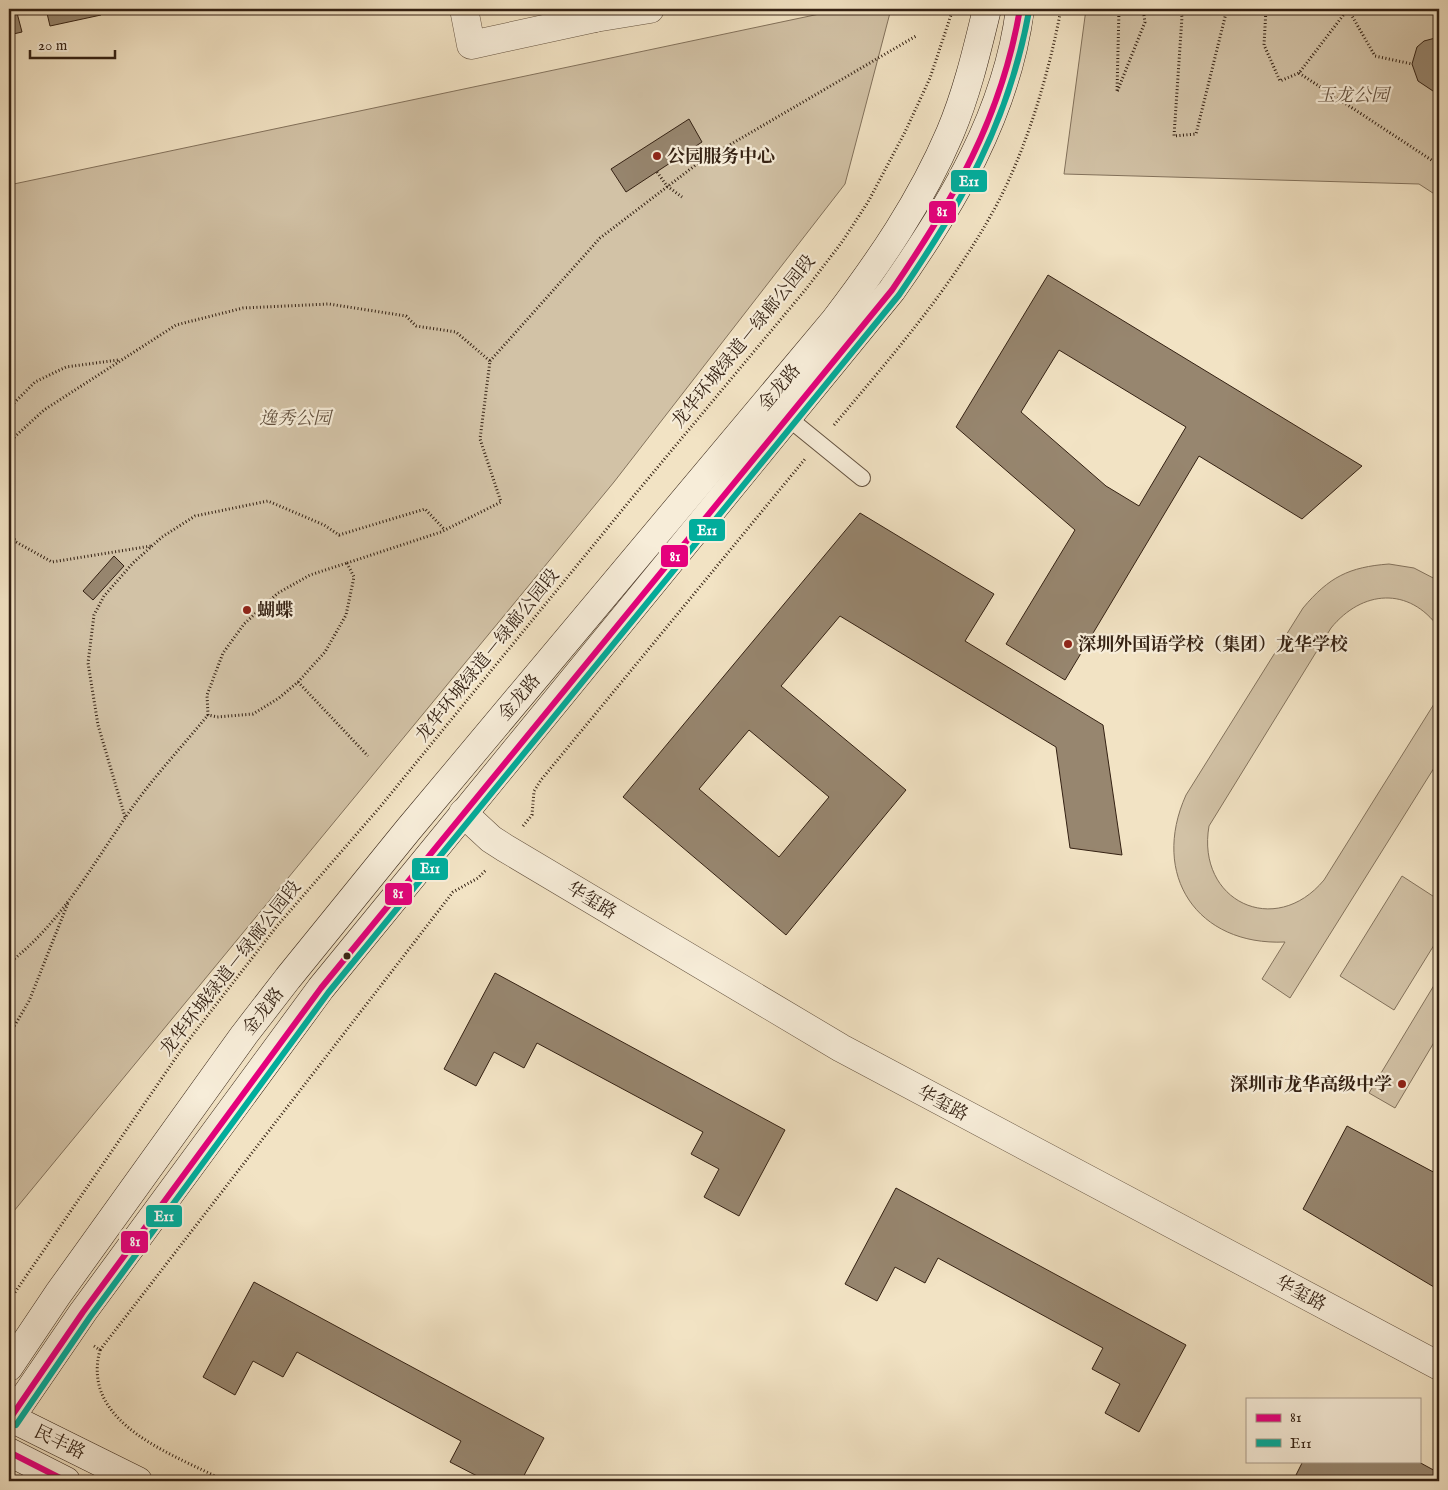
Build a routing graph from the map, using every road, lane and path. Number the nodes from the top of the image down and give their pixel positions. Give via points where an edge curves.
1 (464, 9) edge
2 (650, 9) edge
3 (953, 9) edge
4 (987, 9) edge
5 (1020, 9) edge
6 (1119, 9) edge
7 (1143, 9) edge
8 (1180, 9) edge
9 (1227, 9) edge
10 (1266, 9) edge
11 (1348, 10) edge
12 (1439, 13) edge
13 (594, 14) edge
14 (916, 36) dead end
15 (1412, 64) dead end
16 (1299, 73) junction
17 (1439, 165) edge
18 (657, 172) dead end
19 (667, 186) junction
20 (682, 197) dead end
21 (120, 360) junction
22 (490, 361) junction
23 (9, 408) edge
24 (787, 417) junction
25 (9, 442) edge
26 (809, 454) dead end
27 (862, 478) dead end
28 (9, 530) edge
29 (445, 530) junction
30 (152, 546) junction
31 (347, 563) junction
32 (298, 682) junction
33 (208, 715) junction
34 (368, 756) dead end
35 (463, 813) junction
36 (125, 817) junction
37 (523, 826) dead end
38 (490, 866) dead end
39 (69, 900) junction
40 (9, 963) edge
41 (9, 1035) edge
42 (9, 1301) edge
43 (93, 1345) dead end
44 (100, 1350) junction
45 (1439, 1366) edge
46 (9, 1367) edge
47 (9, 1418) edge
48 (9, 1452) edge
49 (66, 1481) edge
50 (138, 1481) edge
51 (225, 1481) edge

1 - 13 main road via 471,45
2 - 13 main road
3 - 42 path, 龙华环城绿道－绿廊公园段 via 930,78 905,132 868,202 842,242 380,807 277,926 184,1046
4 - 46 main road, 金龙路 via 951,132 918,201 877,265 835,320 395,845 288,978 58,1294
5 - 24 main road, 金龙路 via 1010,57 981,143 956,191 928,239 892,290
6 - 7 path via 1117,92 1145,22
8 - 9 path via 1174,136 1196,134
10 - 16 path via 1264,45 1280,80
11 - 12 path
11 - 15 path via 1375,56
11 - 16 path
14 - 19 path via 697,164
16 - 17 path
18 - 19 path
19 - 20 path
19 - 22 path via 600,238
21 - 22 path via 176,324 243,308 330,304 406,316 416,326 456,332
21 - 23 path via 66,366 35,382
21 - 25 path via 44,410
22 - 29 path via 480,439 501,502
24 - 27 lane
24 - 35 main road, 金龙路
26 - 37 path via 541,780 534,791 532,815
28 - 30 path via 16,542 52,562
29 - 30 path via 425,509 339,535 324,525 268,501 195,516
29 - 31 path
30 - 36 path via 104,596 94,615 91,632 88,664 98,725
31 - 32 path via 354,577 346,616 325,652
31 - 33 path via 310,575 278,593 244,624 223,653 207,695
32 - 33 path via 253,714
32 - 34 path
33 - 36 path
35 - 45 main road, 华玺路 via 505,848 841,1048
35 - 47 main road, 金龙路 via 273,1051
36 - 39 path
38 - 44 path via 478,878 453,892
39 - 40 path via 24,951
39 - 41 path via 29,1000
43 - 44 path
44 - 51 path via 97,1380 107,1405 116,1416 138,1435
47 - 50 main road, 民丰路
48 - 49 main road, 民丰路

